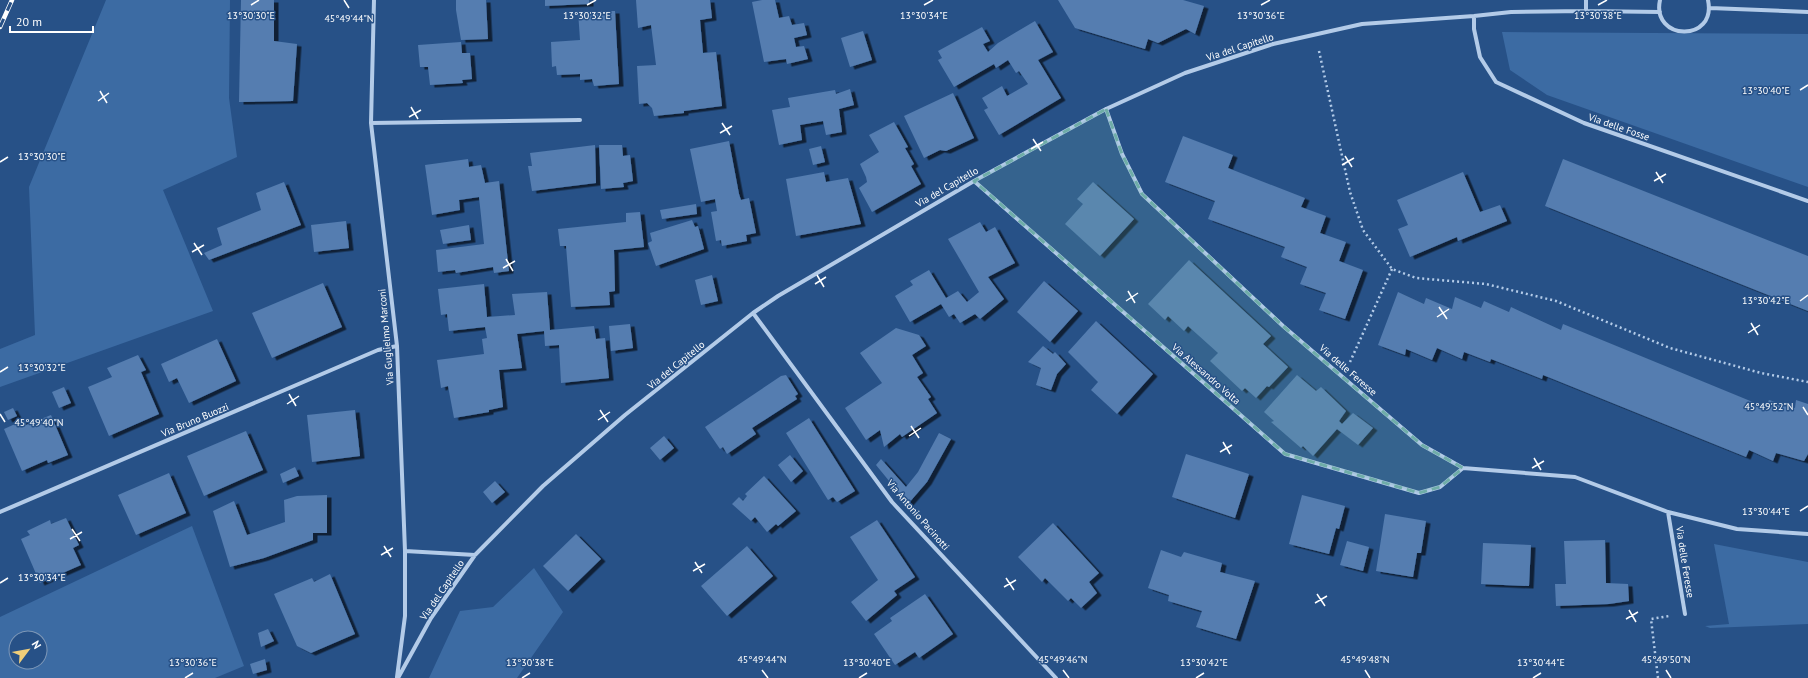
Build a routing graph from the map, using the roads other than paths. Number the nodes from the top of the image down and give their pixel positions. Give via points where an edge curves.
1 (374, 0) edge
2 (1586, 0) edge
3 (1660, 0) edge
4 (1708, 0) edge
5 (1710, 8) junction
6 (1586, 11) junction
7 (1660, 12) junction
8 (1808, 12) edge
9 (1474, 16) junction
10 (1106, 109) junction
11 (580, 120) dead end
12 (371, 123) junction
13 (974, 181) junction
14 (1808, 201) edge
15 (753, 313) junction
16 (396, 346) junction
17 (1463, 468) junction
18 (0, 512) edge
19 (1668, 512) junction
20 (1808, 534) edge
21 (405, 551) junction
22 (475, 555) junction
23 (1685, 614) road end
24 (398, 678) edge
25 (1056, 678) edge

1 - 12 street, Via Guglielmo Marconi
2 - 6 street
3 - 7 street
4 - 5 street
5 - 7 street via 1701,27 1691,32 1671,29 1664,22
5 - 8 street
6 - 7 street, Via del Capitello
6 - 9 street, Via del Capitello via 1511,12
9 - 10 street, Via del Capitello via 1362,24 1273,44 1185,73
9 - 14 street, Via delle Fosse via 1480,57 1496,82 1584,123
10 - 13 street, Via del Capitello
10 - 17 street, Via delle Feresse via 1122,154 1142,194 1283,326 1422,445
11 - 12 street
12 - 16 street, Via Guglielmo Marconi
13 - 15 street, Via del Capitello
13 - 17 street, Via Alessandro Volta via 1284,454 1419,493 1440,487
15 - 22 street, Via del Capitello via 625,415 544,486
15 - 25 street, Via Antonio Pacinotti via 892,502
16 - 18 street, Via Bruno Buozzi via 378,350
16 - 21 street, Via Guglielmo Marconi
17 - 19 street, Via delle Feresse via 1575,477
19 - 20 street, Via delle Feresse via 1737,529
19 - 23 street, Via delle Feresse
21 - 22 street
21 - 24 street, Via Guglielmo Marconi via 405,616
22 - 24 street, Via del Capitello via 431,618

